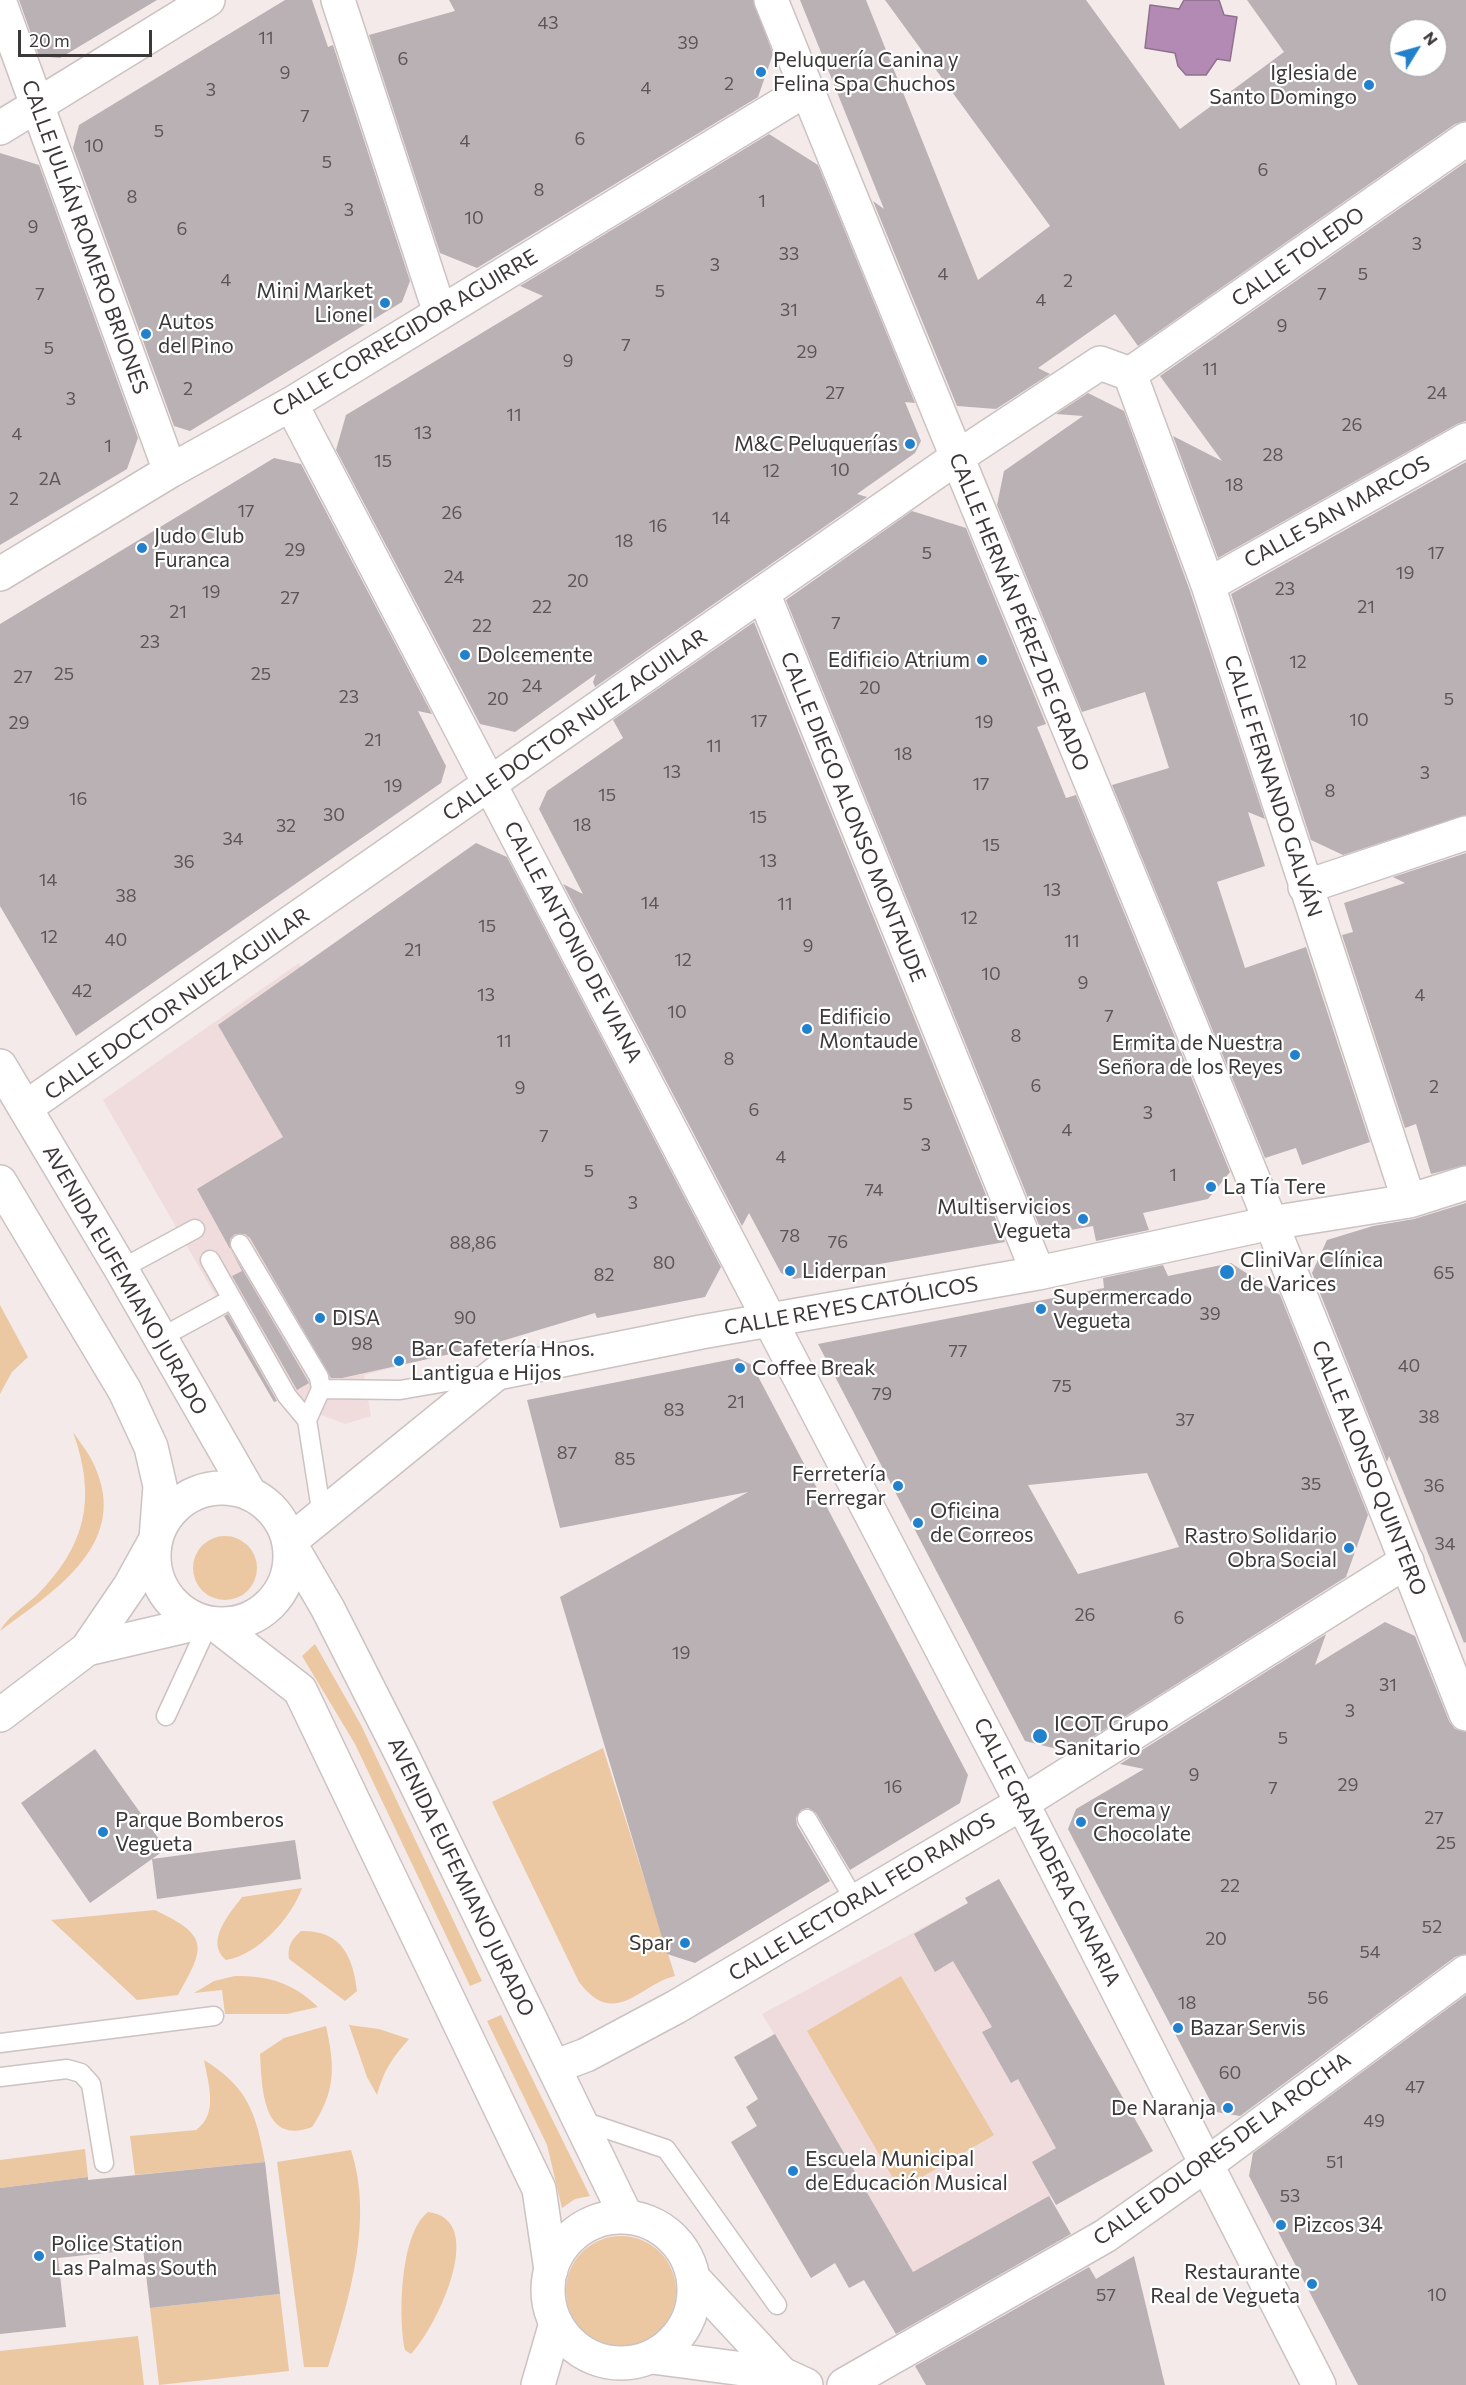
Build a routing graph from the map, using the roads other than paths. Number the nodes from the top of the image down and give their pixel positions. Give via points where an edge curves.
1 (208, 0) edge
2 (338, 0) edge
3 (771, 0) edge
4 (0, 3) edge
5 (807, 89) junction
6 (37, 106) junction
7 (0, 128) edge
8 (1466, 140) edge
9 (440, 313) junction
10 (1130, 374) junction
11 (291, 404) junction
12 (1466, 440) edge
13 (956, 458) junction
14 (170, 471) junction
15 (0, 574) edge
16 (1208, 585) junction
17 (763, 593) junction
18 (491, 784) junction
19 (1466, 833) edge
20 (1305, 887) junction
21 (0, 1066) edge
22 (25, 1108) junction
23 (0, 1182) edge
24 (1466, 1183) edge
25 (1409, 1201) junction
26 (1271, 1223) junction
27 (195, 1229) dead end
28 (240, 1244) dead end
29 (210, 1260) dead end
30 (121, 1269) junction
31 (1038, 1273) junction
32 (232, 1299) junction
33 (770, 1322) junction
34 (160, 1338) junction
35 (497, 1373) junction
36 (321, 1389) junction
37 (308, 1420) junction
38 (250, 1494) junction
39 (322, 1516) junction
40 (156, 1539) junction
41 (289, 1542) junction
42 (1407, 1561) junction
43 (209, 1623) junction
44 (87, 1649) junction
45 (1466, 1714) edge
46 (0, 1715) edge
47 (166, 1716) dead end
48 (1022, 1803) junction
49 (807, 1819) dead end
50 (855, 1901) junction
51 (1466, 1971) edge
52 (214, 2016) dead end
53 (0, 2043) edge
54 (554, 2067) junction
55 (0, 2077) edge
56 (580, 2120) junction
57 (104, 2163) dead end
58 (1207, 2164) junction
59 (626, 2216) junction
60 (551, 2270) junction
61 (693, 2277) junction
62 (777, 2305) dead end
63 (556, 2323) junction
64 (632, 2368) edge
65 (794, 2380) edge
66 (538, 2385) edge
67 (844, 2385) edge
68 (1319, 2385) edge

1 - 6 street
2 - 9 street
3 - 5 street, CALLE HERNÁN PÉREZ DE GRADO
4 - 6 street, CALLE JULIÁN ROMERO BRIONES
5 - 9 street, CALLE CORREGIDOR AGUIRRE
5 - 13 street, CALLE HERNÁN PÉREZ DE GRADO
6 - 7 street
6 - 14 street, CALLE JULIÁN ROMERO BRIONES
8 - 10 street, CALLE TOLEDO
9 - 11 street, CALLE CORREGIDOR AGUIRRE
10 - 13 street, CALLE DOCTOR NUEZ AGUILAR via 1100,363
10 - 16 street, CALLE FERNANDO GALVÁN
11 - 14 street, CALLE CORREGIDOR AGUIRRE
11 - 18 street, CALLE ANTONIO DE VIANA
12 - 16 street, CALLE SAN MARCOS
13 - 17 street, CALLE DOCTOR NUEZ AGUILAR
13 - 26 street, CALLE HERNÁN PÉREZ DE GRADO
14 - 15 street, CALLE CORREGIDOR AGUIRRE
16 - 20 street, CALLE FERNANDO GALVÁN
17 - 18 street, CALLE DOCTOR NUEZ AGUILAR
17 - 31 street, CALLE DIEGO ALONSO MONTAUDE
18 - 22 street, CALLE DOCTOR NUEZ AGUILAR
18 - 33 street, CALLE ANTONIO DE VIANA
19 - 20 street
20 - 25 street, CALLE FERNANDO GALVÁN
21 - 22 street, AVENIDA EUFEMIANO JURADO
22 - 30 street, AVENIDA EUFEMIANO JURADO
23 - 40 street via 125,1390 151,1448 160,1486
24 - 25 street, CALLE REYES CATÓLICOS
25 - 26 street, CALLE REYES CATÓLICOS
26 - 31 street, CALLE REYES CATÓLICOS
26 - 42 street, CALLE ALONSO QUINTERO
27 - 30 lane
28 - 36 lane via 319,1377
29 - 32 lane
30 - 34 street, AVENIDA EUFEMIANO JURADO
31 - 33 street, CALLE REYES CATÓLICOS
32 - 34 lane
32 - 37 lane via 287,1396
33 - 35 street, CALLE REYES CATÓLICOS
33 - 48 street, CALLE GRANADERA CANARIA
34 - 38 street, AVENIDA EUFEMIANO JURADO
35 - 36 lane via 400,1390
35 - 39 street, CALLE REYES CATÓLICOS
36 - 37 lane
37 - 39 lane
38 - 40 street via 227,1488 203,1491 183,1500 166,1517
38 - 41 street via 268,1506 281,1522
39 - 41 street, CALLE REYES CATÓLICOS
40 - 43 street via 154,1560 169,1598 184,1613
40 - 44 street
41 - 43 street via 290,1564 273,1602 236,1623
41 - 54 street, AVENIDA EUFEMIANO JURADO via 328,1609 401,1753
42 - 45 street, CALLE ALONSO QUINTERO
42 - 48 street, CALLE LECTORAL FEO RAMOS
43 - 44 street
43 - 47 lane
43 - 60 street via 300,1690 539,2189
44 - 46 street
48 - 50 street, CALLE LECTORAL FEO RAMOS
48 - 58 street, CALLE GRANADERA CANARIA
49 - 50 lane
50 - 54 street, CALLE LECTORAL FEO RAMOS via 676,2007 586,2055
51 - 58 street, CALLE DOLORES DE LA ROCHA
52 - 53 lane
54 - 56 street, AVENIDA EUFEMIANO JURADO
55 - 57 lane via 67,2069 81,2073 91,2084
56 - 59 street, AVENIDA EUFEMIANO JURADO
56 - 62 lane via 666,2149
58 - 67 street, CALLE DOLORES DE LA ROCHA via 1105,2236
58 - 68 street, CALLE GRANADERA CANARIA
59 - 60 street via 601,2219 579,2230 561,2247
59 - 61 street via 650,2223 670,2236 685,2255
60 - 63 street via 549,2306
61 - 64 street via 694,2302 686,2324 671,2343
61 - 65 street
63 - 64 street via 569,2342 587,2354
63 - 66 street
64 - 65 street

